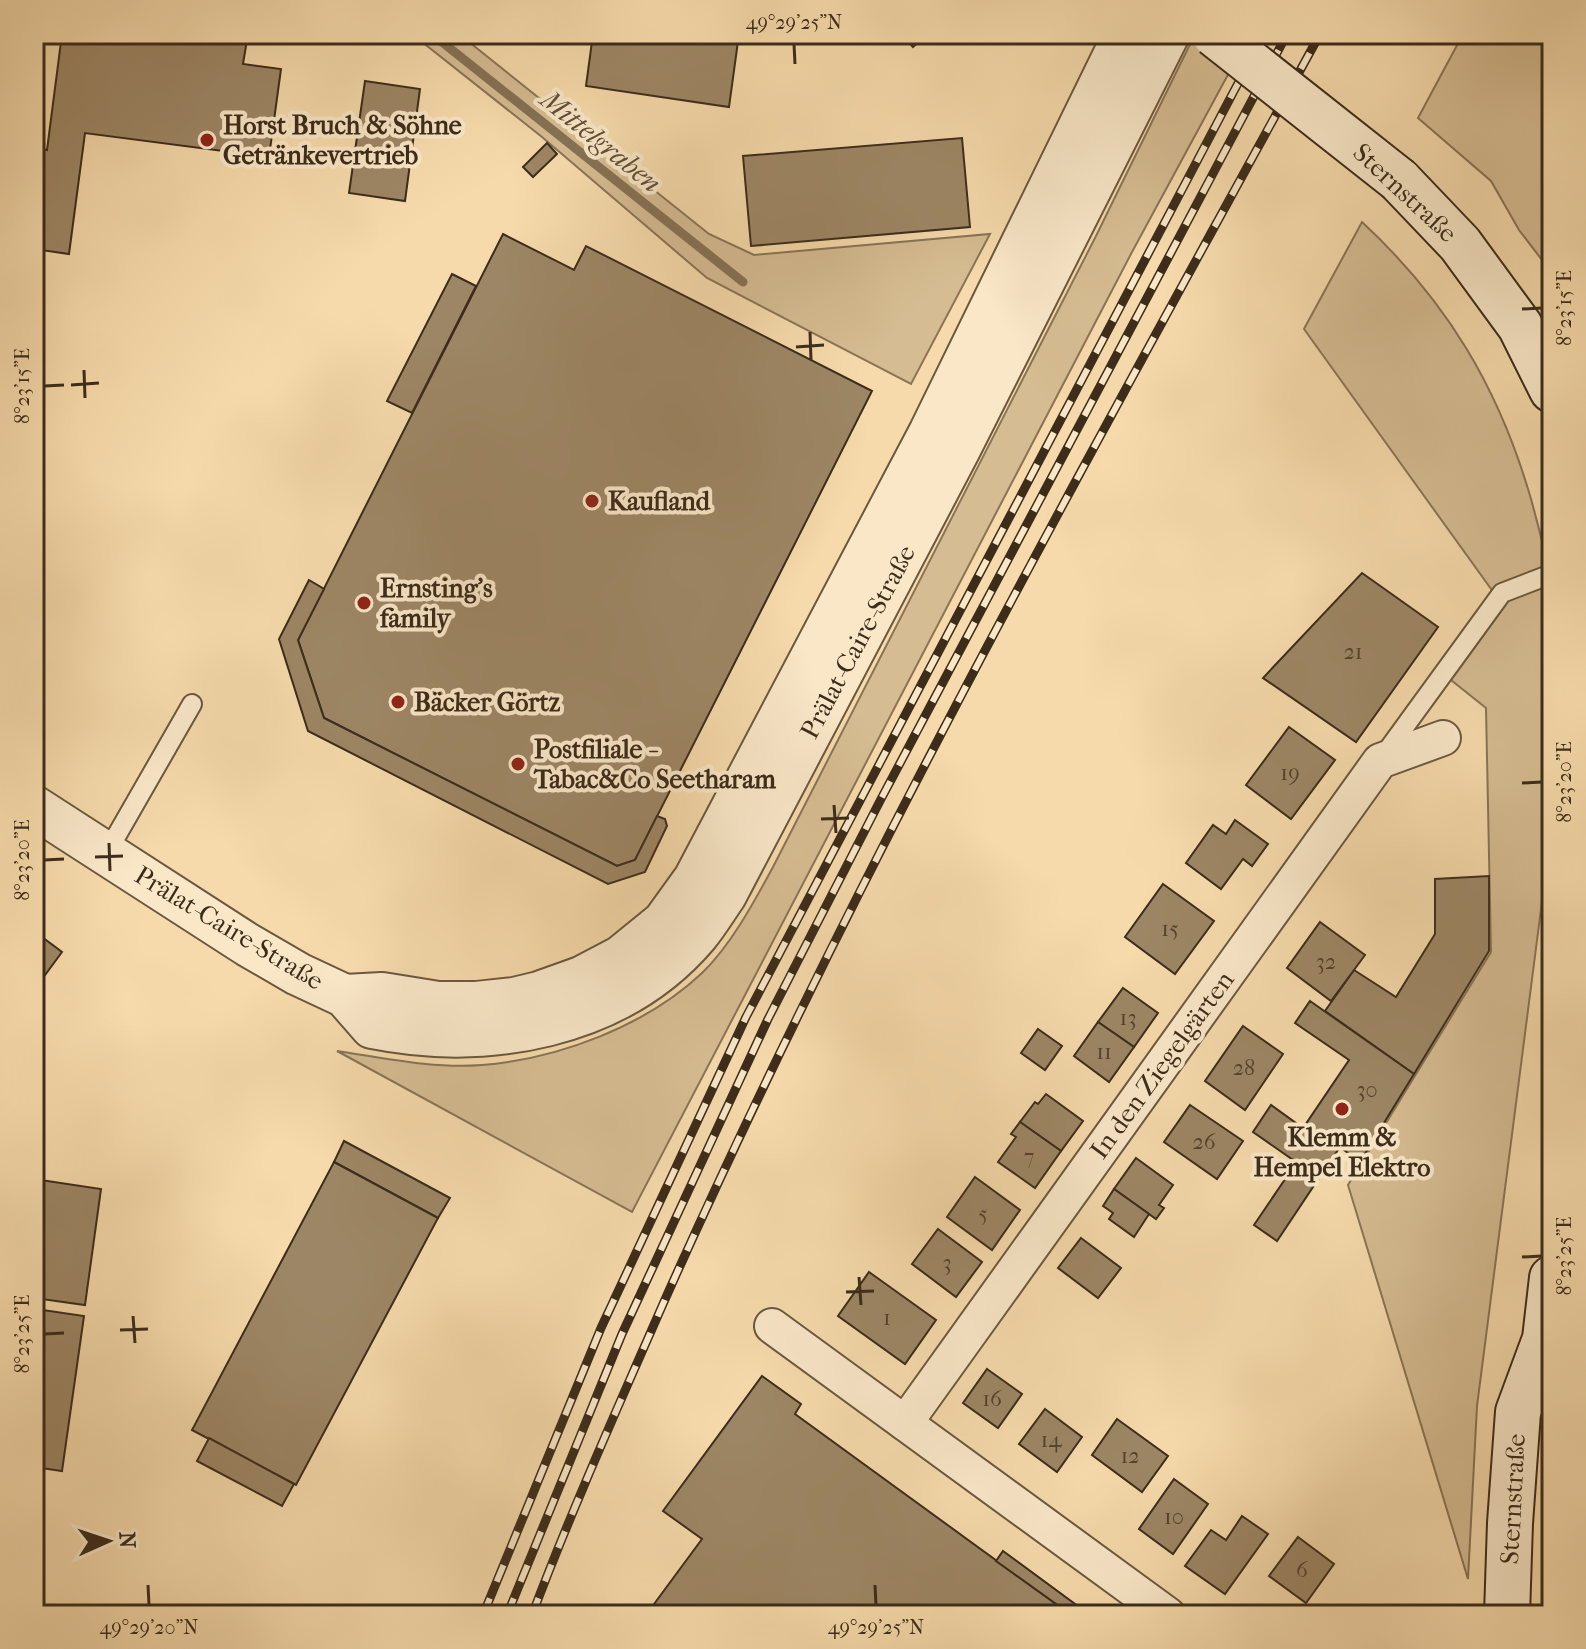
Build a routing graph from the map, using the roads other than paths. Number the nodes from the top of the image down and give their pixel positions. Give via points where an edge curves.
1 (1125, 34) edge
2 (1168, 34) edge
3 (1214, 34) edge
4 (1079, 171) junction
5 (1552, 390) edge
6 (1546, 576) dead end
7 (192, 704) dead end
8 (1443, 738) dead end
9 (1380, 761) junction
10 (34, 807) edge
11 (106, 854) junction
12 (1552, 1278) edge
13 (772, 1326) dead end
14 (1545, 1339) junction
15 (1552, 1385) edge
16 (905, 1423) junction
17 (1168, 1615) edge
18 (1507, 1615) edge

1 - 4 street, Prälat-Caire-Straße
2 - 4 street, Prälat-Caire-Straße
3 - 5 main road, Sternstraße, bridge via 1399,180 1460,244 1520,326
4 - 11 street, Prälat-Caire-Straße via 725,895 696,936 659,970 627,992 552,1025 477,1037 404,1034 372,1027 345,996 248,945
6 - 9 lane via 1502,593
7 - 11 lane
8 - 9 street
9 - 16 street, In den Ziegelgärten
10 - 11 street, Prälat-Caire-Straße
12 - 14 main road, Sternstraße
13 - 16 street
14 - 15 main road, Sternstraße
14 - 18 main road, Sternstraße via 1518,1412
16 - 17 street

